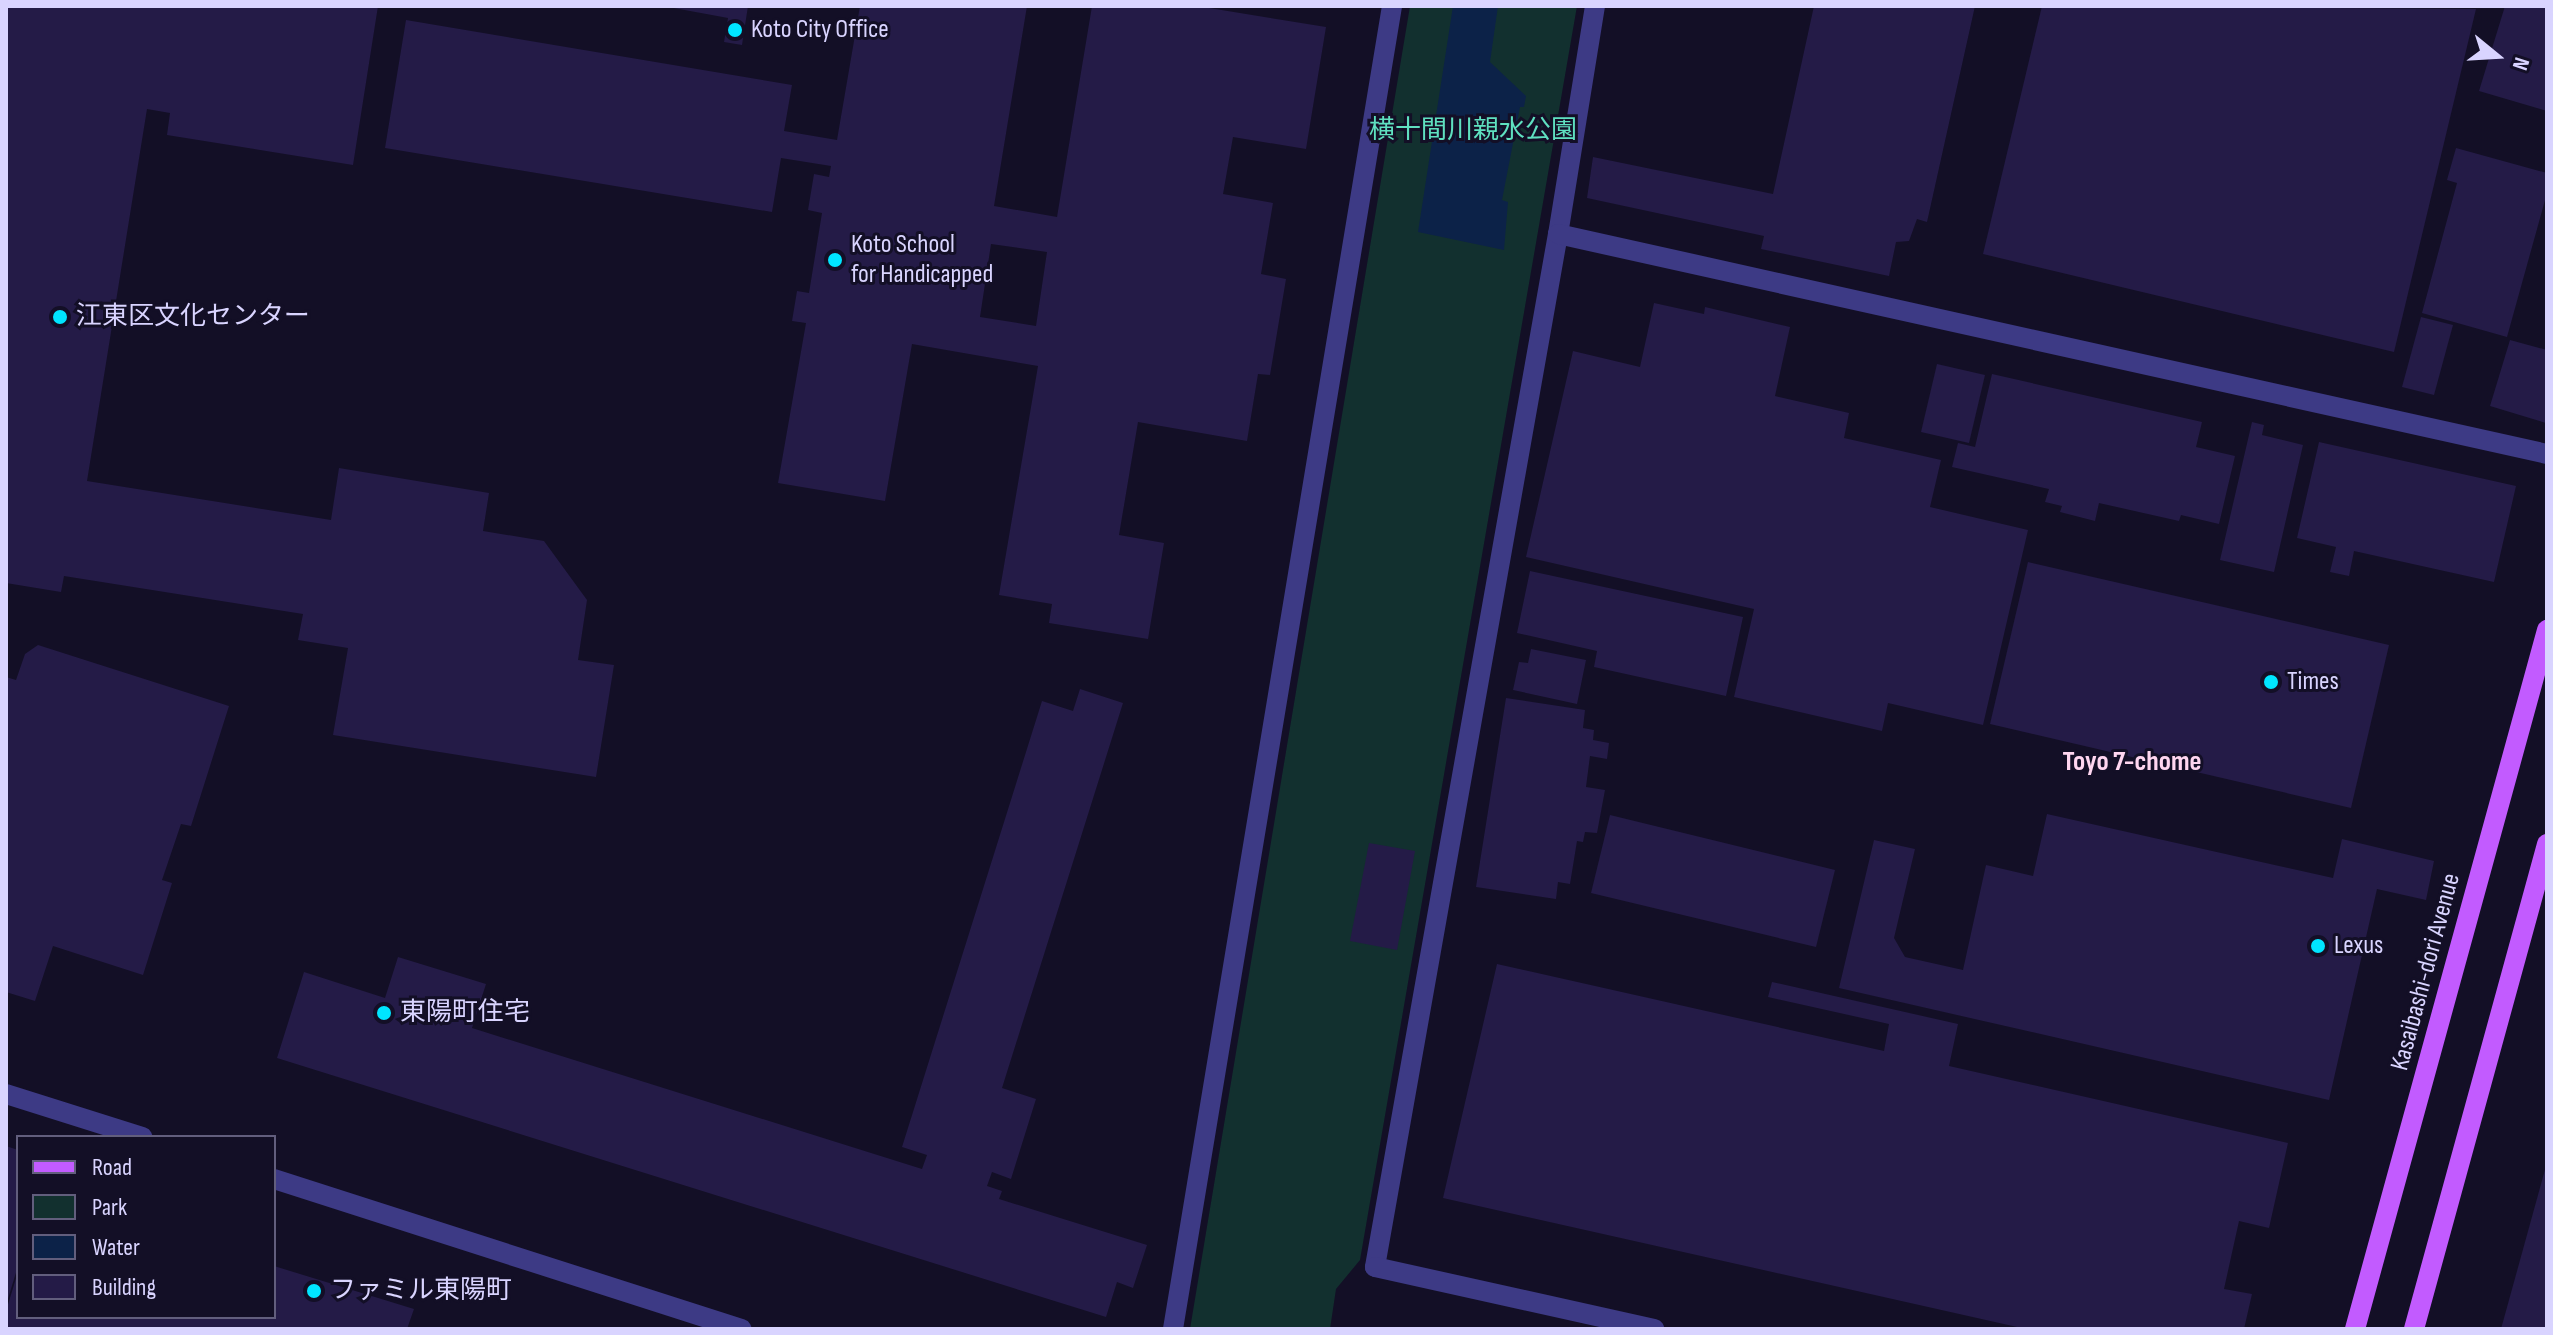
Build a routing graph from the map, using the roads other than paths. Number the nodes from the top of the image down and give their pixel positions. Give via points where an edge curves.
1 (1392, 6) edge
2 (1595, 6) edge
3 (1558, 234) junction
4 (2547, 454) edge
5 (2547, 630) edge
6 (2547, 844) edge
7 (6, 1094) edge
8 (136, 1135) edge
9 (276, 1180) edge
10 (742, 1329) edge
11 (1173, 1329) edge
12 (1654, 1329) edge
13 (2355, 1329) edge
14 (2414, 1329) edge

1 - 11 street
2 - 3 street
3 - 4 street
3 - 12 street via 1375,1267
5 - 13 main road, Kasaibashi-dori Avenue
6 - 14 main road
7 - 8 street
9 - 10 street

